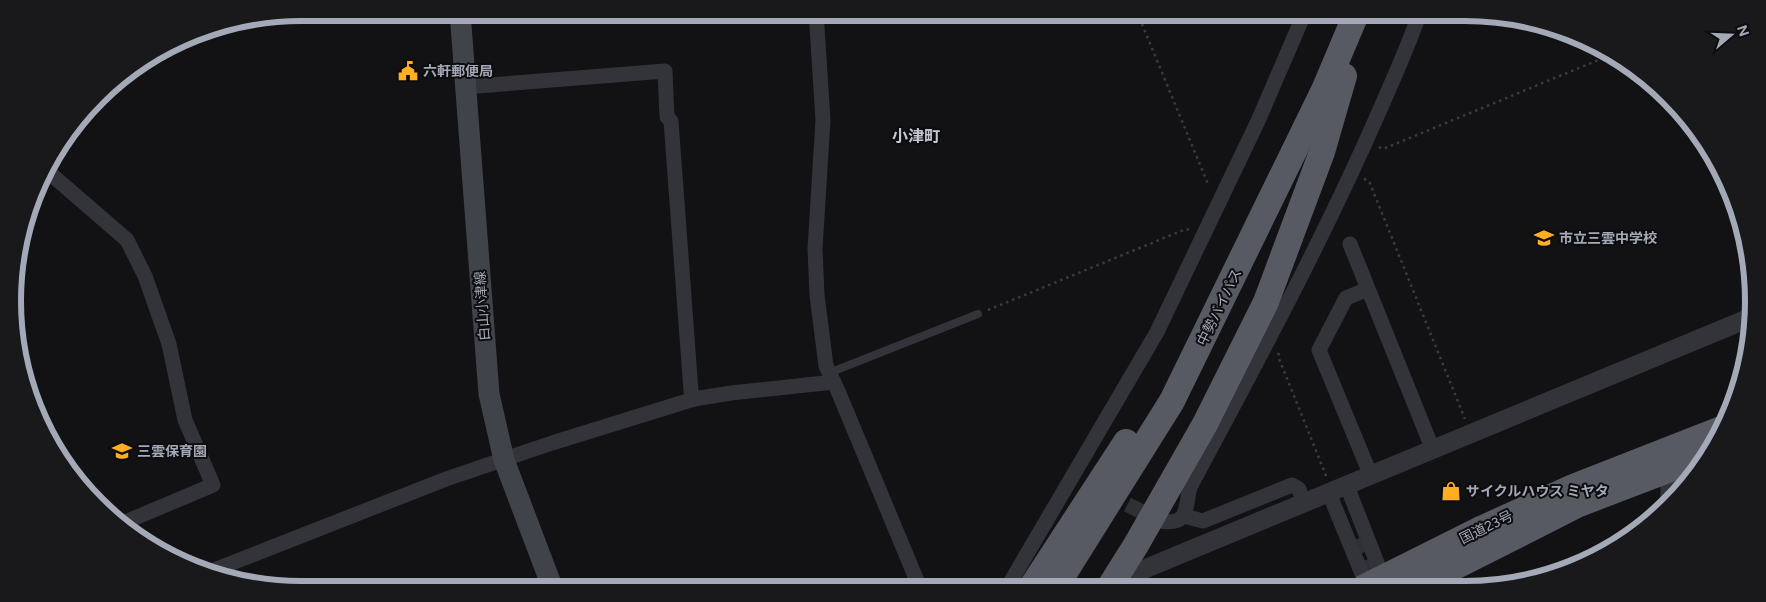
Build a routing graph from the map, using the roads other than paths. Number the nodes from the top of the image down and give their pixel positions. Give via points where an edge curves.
1 (461, 21) edge
2 (817, 21) edge
3 (1301, 21) edge
4 (1353, 21) edge
5 (1358, 21) edge
6 (1417, 21) edge
7 (465, 87) junction
8 (51, 175) edge
9 (1350, 244) dead end
10 (1233, 279) junction
11 (1368, 289) junction
12 (978, 314) road end
13 (1744, 320) edge
14 (831, 377) junction
15 (694, 399) junction
16 (1712, 433) edge
17 (1434, 450) junction
18 (504, 460) junction
19 (1695, 460) edge
20 (1664, 472) junction
21 (1371, 476) junction
22 (1073, 478) junction
23 (1090, 486) dead end
24 (1338, 490) junction
25 (1668, 493) edge
26 (1304, 504) junction
27 (1184, 516) junction
28 (128, 521) edge
29 (1161, 521) tunnel mouth
30 (1357, 539) tunnel mouth
31 (219, 568) edge
32 (1135, 573) dead end
33 (551, 581) edge
34 (917, 581) edge
35 (1011, 581) edge
36 (1036, 581) edge
37 (1059, 581) edge
38 (1113, 581) edge
39 (1371, 581) edge
40 (1378, 581) edge
41 (1427, 581) edge

1 - 7 main road, 白山小津線
2 - 14 street via 823,120 814,249 826,366
3 - 22 street via 1258,121 1157,332
4 - 10 highway, 中勢バイパス via 1324,90
5 - 38 highway via 1322,152 1266,302 1205,424
6 - 27 street via 1351,176 1190,487
7 - 15 street via 665,71
7 - 18 main road, 白山小津線 via 489,394
8 - 28 street via 127,240 145,276 169,344 186,420 213,485
9 - 11 street
10 - 36 highway
10 - 37 highway, 中勢バイパス via 1172,402
11 - 17 street
11 - 21 street via 1346,298 1319,350
12 - 14 lane
13 - 17 street
14 - 15 street
14 - 34 street
15 - 18 street
16 - 40 highway, 国道23号 via 1573,487
17 - 21 street
18 - 31 street via 446,479
18 - 33 main road, 白山小津線
19 - 20 highway, 国道23号
20 - 25 street
20 - 41 highway, 国道23号 via 1579,504
21 - 24 street
22 - 23 street
22 - 35 street
24 - 26 street
24 - 30 street
24 - 39 street
26 - 27 street via 1299,489 1292,484 1203,521
26 - 32 street
27 - 29 street via 1178,522

